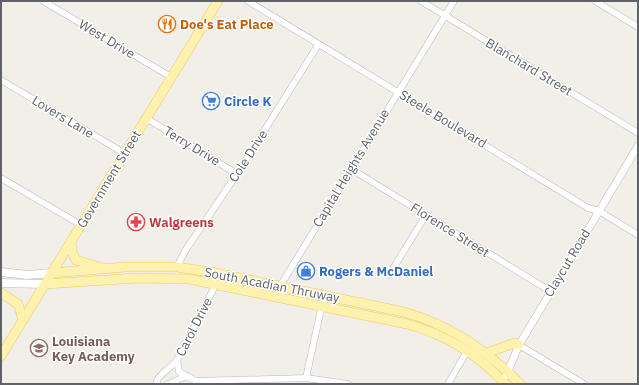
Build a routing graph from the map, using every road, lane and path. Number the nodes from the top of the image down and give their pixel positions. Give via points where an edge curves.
1 (43, 1) edge
2 (218, 1) edge
3 (248, 1) edge
4 (421, 1) edge
5 (454, 1) edge
6 (595, 1) edge
7 (446, 16) junction
8 (638, 27) edge
9 (318, 45) junction
10 (171, 78) junction
11 (1, 80) edge
12 (398, 92) junction
13 (146, 118) junction
14 (638, 133) edge
15 (638, 146) edge
16 (124, 153) junction
17 (351, 168) junction
18 (238, 174) junction
19 (1, 178) edge
20 (599, 210) junction
21 (426, 215) junction
22 (81, 225) junction
23 (638, 235) edge
24 (71, 241) junction
25 (177, 267) junction
26 (106, 268) junction
27 (1, 272) edge
28 (51, 273) junction
29 (389, 275) dead end
30 (1, 283) edge
31 (45, 284) junction
32 (216, 284) junction
33 (282, 287) junction
34 (550, 291) junction
35 (1, 293) edge
36 (324, 295) junction
37 (282, 297) junction
38 (321, 306) junction
39 (23, 320) junction
40 (519, 345) junction
41 (467, 351) junction
42 (487, 353) junction
43 (1, 356) edge
44 (177, 360) junction
45 (508, 372) junction
46 (187, 376) junction
47 (306, 378) junction
48 (504, 383) edge
49 (157, 384) edge
50 (168, 384) edge
51 (348, 384) edge
52 (448, 384) edge
53 (520, 384) edge
54 (584, 384) edge

1 - 10 street, West Drive
2 - 10 main road, Government Street
3 - 9 street, Steele Boulevard
4 - 7 street, Blanchard Street
5 - 7 street, Capital Heights Avenue
6 - 8 street
7 - 12 street, Capital Heights Avenue
7 - 14 street, Blanchard Street
9 - 12 street, Steele Boulevard
9 - 18 street, Cole Drive
10 - 13 main road, Government Street
11 - 16 street, Lovers Lane
12 - 17 street, Capital Heights Avenue
12 - 20 street, Steele Boulevard via 588,208
13 - 16 main road, Government Street
13 - 18 street, Terry Drive
15 - 20 street, Claycut Road
16 - 22 main road, Government Street
17 - 21 street, Florence Street
17 - 33 street, Capital Heights Avenue via 282,283
18 - 25 street, Cole Drive via 185,251
19 - 22 street
20 - 23 street, Steele Boulevard
20 - 34 street, Claycut Road
21 - 29 street
21 - 34 street, Florence Street
22 - 24 main road, Government Street
24 - 26 main road via 76,260
24 - 28 main road, Government Street
25 - 26 main road, South Acadian Thruway
25 - 33 main road, South Acadian Thruway
26 - 28 main road, South Acadian Thruway
27 - 28 main road, South Acadian Thruway
28 - 31 main road, Government Street
30 - 31 main road, South Acadian Thruway
31 - 32 main road, South Acadian Thruway via 151,277 189,279
31 - 39 main road, Government Street
32 - 37 main road, South Acadian Thruway
32 - 44 street, Carol Drive
33 - 36 main road, South Acadian Thruway
33 - 37 street, Capital Heights Avenue
34 - 40 street, Claycut Road
35 - 39 main road via 18,304
36 - 38 street
36 - 42 main road, South Acadian Thruway via 427,319 461,335
37 - 38 main road, South Acadian Thruway
38 - 41 main road, South Acadian Thruway via 419,327
38 - 47 street
39 - 43 main road, Government Street
40 - 42 main road via 514,343
40 - 45 street, Claycut Road
40 - 54 street
41 - 48 main road, South Acadian Thruway
41 - 52 street
42 - 45 main road, South Acadian Thruway
44 - 46 street, Carol Drive via 179,372
44 - 49 street via 159,376
45 - 48 street, Claycut Road
45 - 53 main road, South Acadian Thruway
46 - 47 street via 196,381
46 - 50 street
47 - 51 street

